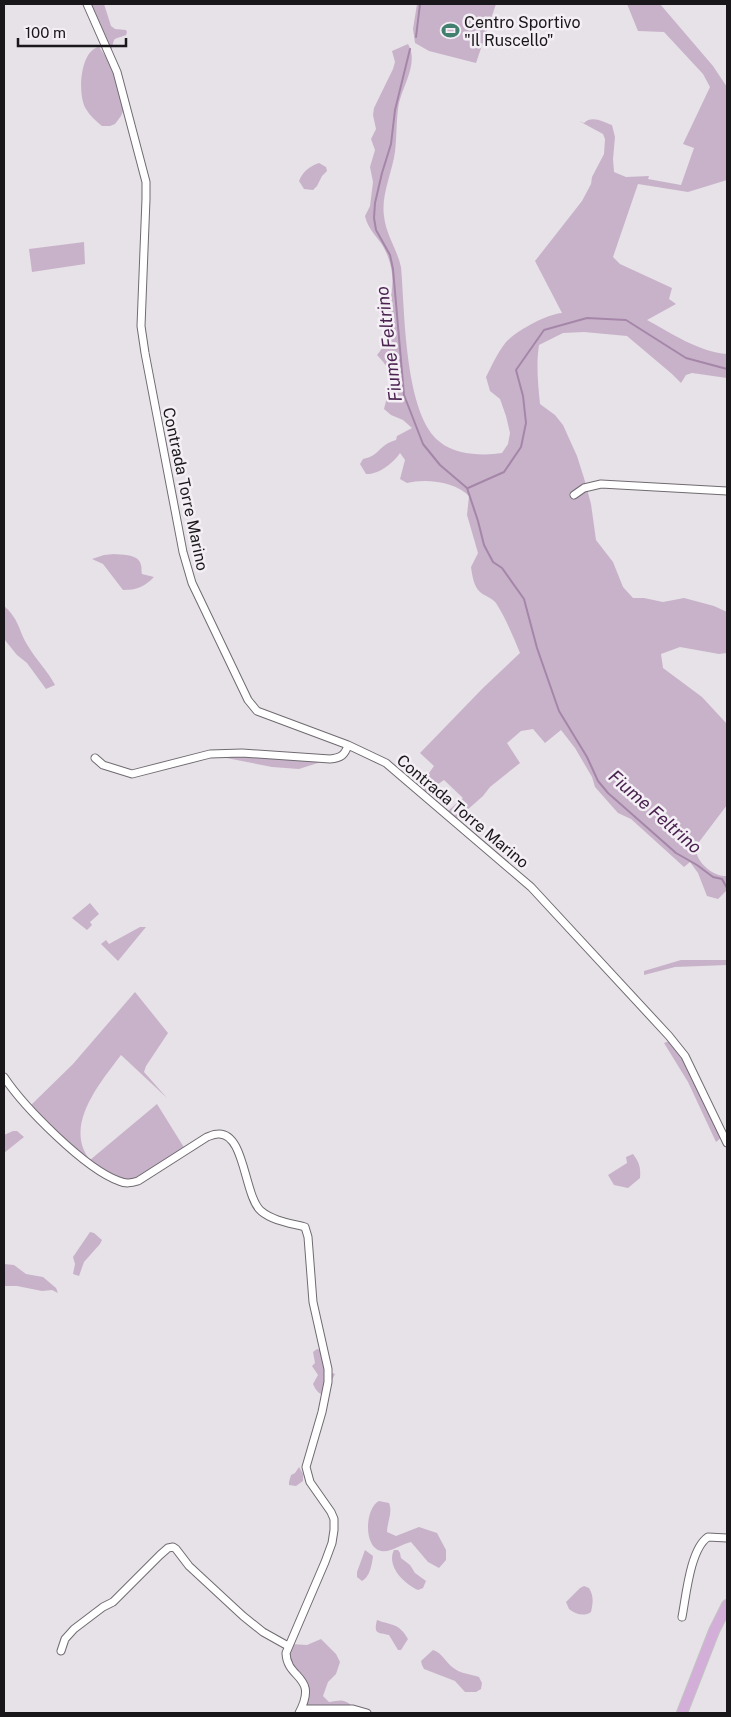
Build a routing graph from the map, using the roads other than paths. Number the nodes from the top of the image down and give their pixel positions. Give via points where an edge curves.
1 (87, 4) edge
2 (727, 491) edge
3 (574, 495) dead end
4 (348, 745) junction
5 (95, 758) dead end
6 (4, 1077) edge
7 (727, 1143) edge
8 (727, 1538) edge
9 (727, 1605) edge
10 (682, 1617) dead end
11 (288, 1646) junction
12 (60, 1651) dead end
13 (300, 1711) edge
14 (367, 1713) edge
15 (682, 1713) edge

1 - 4 street, Contrada Torre Marino via 117,72 146,182 141,326 183,552 192,583 248,700 257,710
2 - 3 street via 601,484 584,488
4 - 5 street via 340,758 210,754 132,774 103,765
4 - 7 street, Contrada Torre Marino via 386,763 407,780 531,887 568,925 685,1056
6 - 11 street via 26,1106 85,1161 129,1184 206,1137 223,1134 235,1144 253,1200 261,1211 273,1219 305,1227 313,1302 328,1369 322,1412 306,1467 310,1482 331,1512 334,1530 325,1562
8 - 10 street via 705,1538 697,1551
9 - 15 main road
11 - 12 street via 243,1616 173,1547 160,1555 113,1602 74,1630
11 - 13 street via 286,1658 306,1689
13 - 14 street via 353,1709

